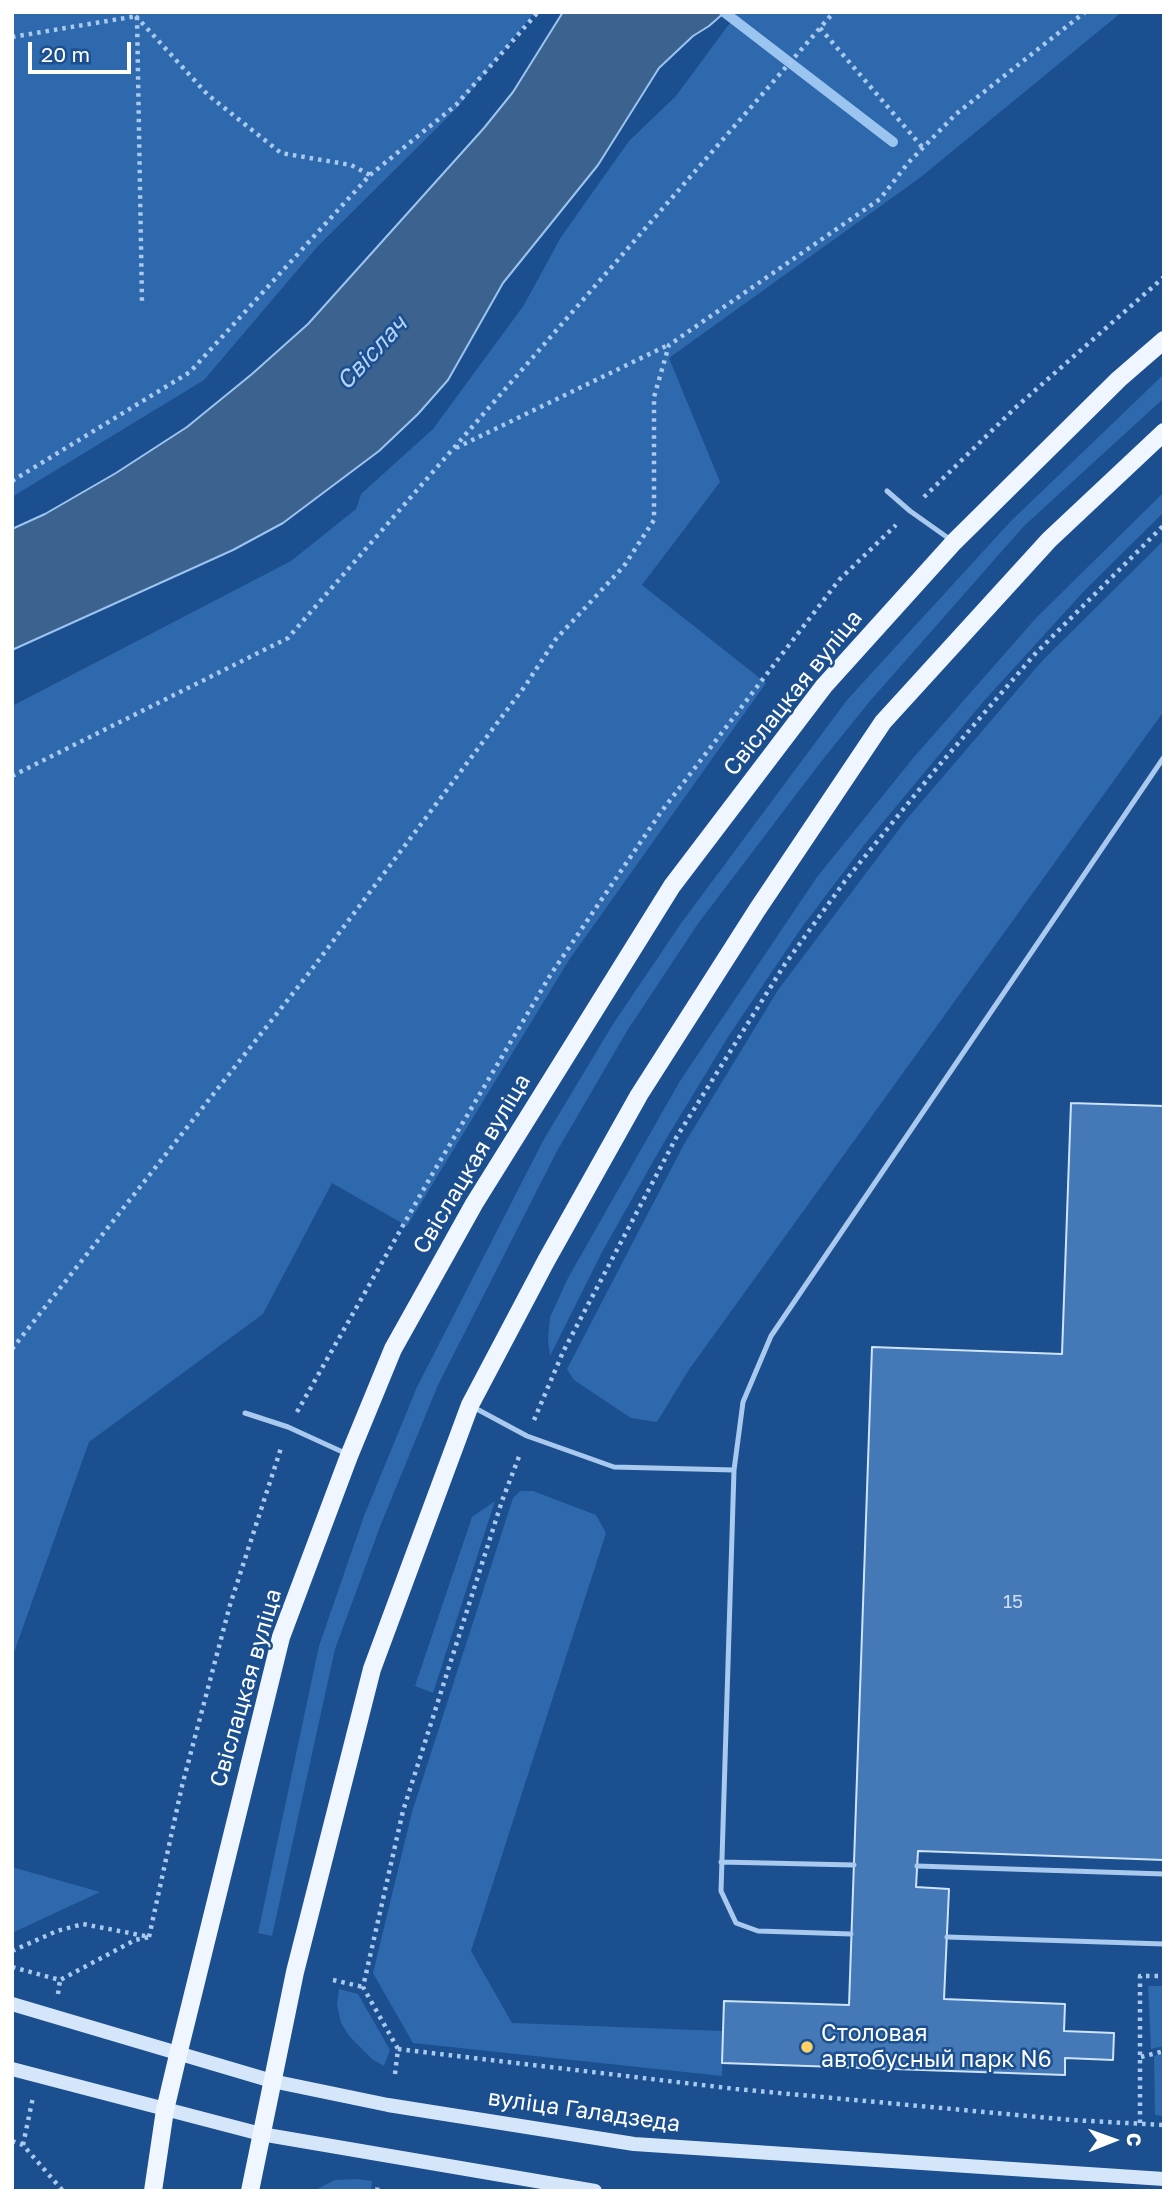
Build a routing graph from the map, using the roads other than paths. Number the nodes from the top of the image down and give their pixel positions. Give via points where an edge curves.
1 (1164, 340) edge
2 (1164, 432) edge
3 (887, 491) dead end
4 (954, 542) junction
5 (1164, 757) edge
6 (470, 1405) junction
7 (245, 1413) dead end
8 (349, 1456) junction
9 (734, 1470) junction
10 (721, 1862) junction
11 (854, 1865) dead end
12 (917, 1866) dead end
13 (1164, 1874) edge
14 (851, 1934) dead end
15 (947, 1937) dead end
16 (1164, 1944) edge
17 (12, 2004) edge
18 (178, 2054) junction
19 (12, 2068) edge
20 (272, 2081) junction
21 (165, 2110) junction
22 (261, 2134) junction
23 (1164, 2179) edge
24 (153, 2191) edge
25 (250, 2191) edge
26 (595, 2191) edge

1 - 4 main road, Свіслацкая вуліца
2 - 6 main road via 1049,540 883,722 639,1095
3 - 4 lane
4 - 8 main road, Свіслацкая вуліца via 824,686 672,886 474,1205 393,1349
5 - 9 lane via 771,1336 743,1402
6 - 9 lane via 527,1436 614,1467
6 - 20 main road via 372,1669
7 - 8 lane
8 - 18 main road, Свіслацкая вуліца via 281,1637
9 - 10 lane
10 - 11 lane
10 - 14 lane via 721,1891 736,1923 758,1931
12 - 13 lane
15 - 16 lane
17 - 18 main road, вуліца Галадзеда
18 - 20 main road, вуліца Галадзеда
18 - 21 main road, Свіслацкая вуліца
19 - 21 main road
20 - 22 main road
20 - 23 main road, вуліца Галадзеда via 388,2105 634,2144
21 - 22 main road
21 - 24 main road, Свіслацкая вуліца
22 - 25 main road
22 - 26 main road

